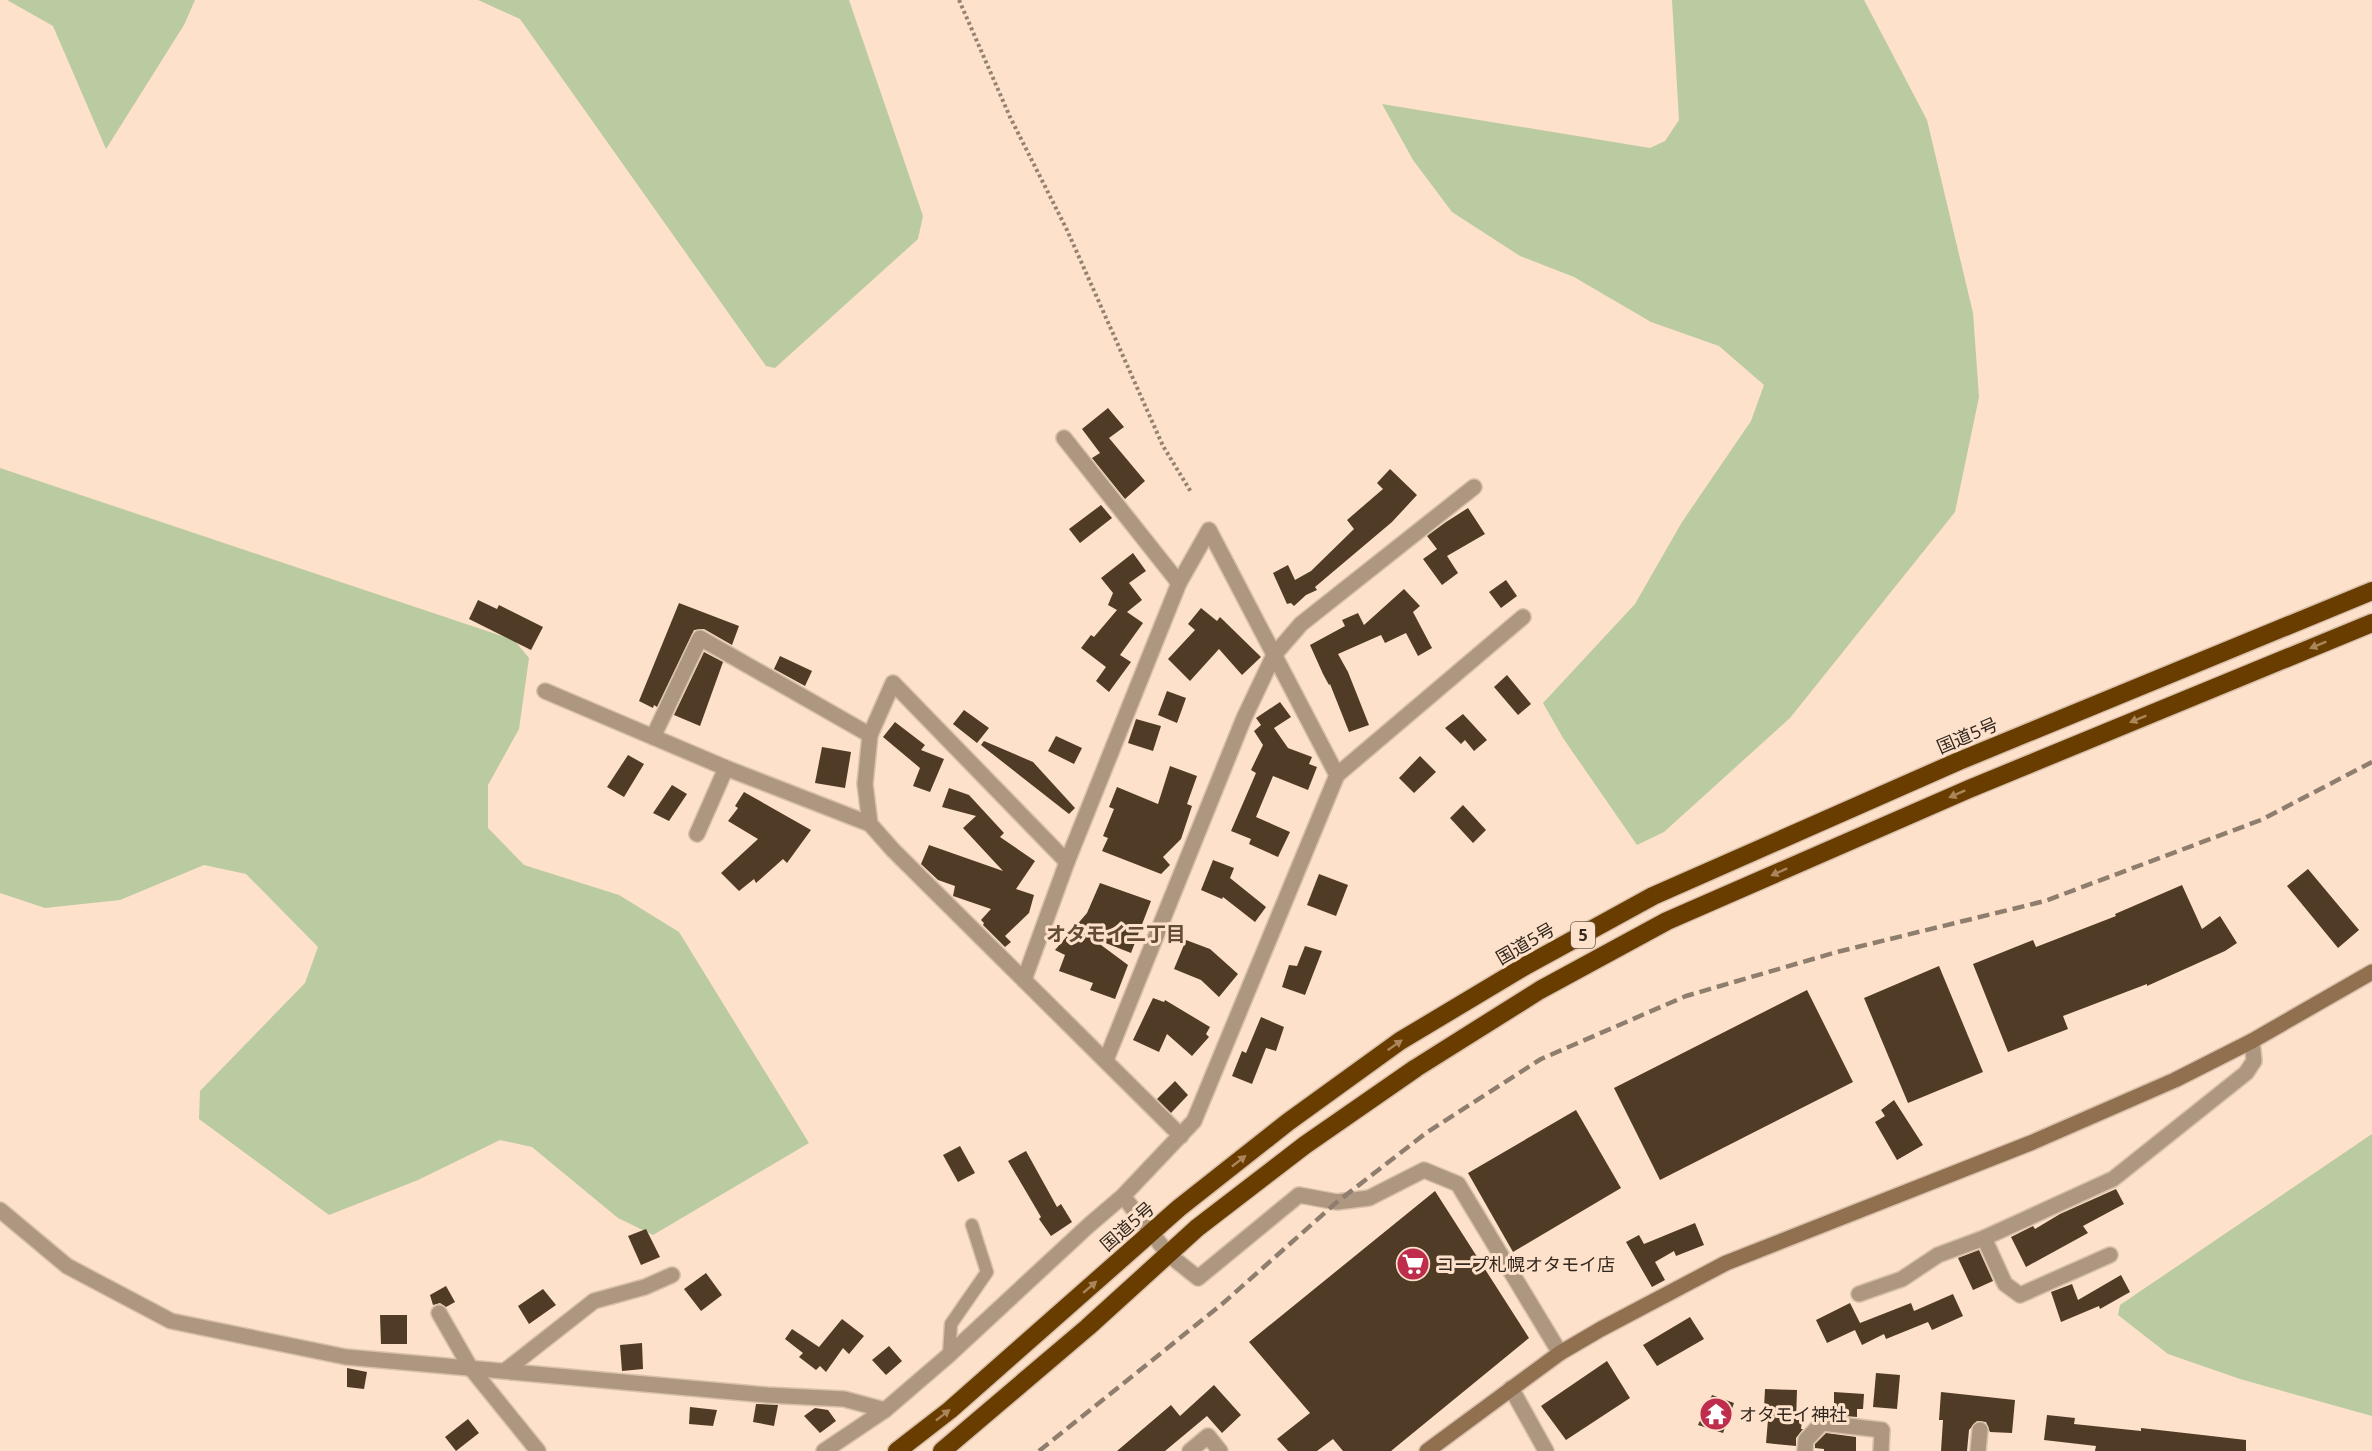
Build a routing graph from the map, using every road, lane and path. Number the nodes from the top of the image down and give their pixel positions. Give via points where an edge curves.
1 (959, 0) edge
2 (1064, 438) dead end
3 (1474, 487) dead end
4 (1191, 492) dead end
5 (1179, 583) junction
6 (2372, 591) edge
7 (1522, 617) dead end
8 (2372, 623) edge
9 (1274, 655) junction
10 (545, 691) dead end
11 (870, 735) junction
12 (653, 737) junction
13 (726, 768) junction
14 (1337, 775) junction
15 (870, 824) junction
16 (697, 834) dead end
17 (1067, 862) junction
18 (2372, 972) edge
19 (1024, 980) junction
20 (2252, 1041) junction
21 (1106, 1060) junction
22 (1181, 1136) junction
23 (1123, 1196) junction
24 (0, 1210) edge
25 (972, 1225) dead end
26 (1153, 1233) junction
27 (1984, 1238) junction
28 (1168, 1254) junction
29 (2110, 1255) dead end
30 (672, 1275) dead end
31 (1859, 1294) dead end
32 (439, 1313) dead end
33 (1560, 1353) junction
34 (949, 1355) junction
35 (470, 1367) junction
36 (506, 1370) junction
37 (1511, 1388) junction
38 (885, 1410) junction
39 (1980, 1430) dead end
40 (538, 1451) edge
41 (824, 1451) edge
42 (897, 1451) edge
43 (942, 1451) edge
44 (1190, 1451) edge
45 (1220, 1451) edge
46 (1427, 1451) edge
47 (1546, 1451) edge
48 (1805, 1451) edge
49 (1881, 1451) edge
50 (1978, 1451) edge

1 - 4 path via 1158,437
2 - 5 street
3 - 9 street via 1301,624
5 - 9 street via 1209,530
5 - 17 street
26 -> 6 highway, 国道5号 / 5 via 1288,1122 1400,1041 1653,896 1959,761
7 - 14 street
8 -> 28 highway, 5 via 1969,789 1667,921 1540,990 1416,1068 1305,1145
9 - 14 street
9 - 21 street via 1244,717
10 - 12 street
11 - 12 street via 700,638
11 - 15 street via 865,784
11 - 17 street via 893,683
12 - 13 street
13 - 15 street
13 - 16 street
14 - 22 street via 1194,1121
15 - 19 street
17 - 19 street
18 - 20 street
19 - 21 street
20 - 27 street via 2254,1061 2246,1073 2113,1179
20 - 33 street via 2175,1080 2033,1142 1726,1263
21 - 22 street
22 - 23 street
23 - 26 street
23 - 34 street
24 - 35 street via 67,1266 171,1321 346,1357
25 - 34 lane via 987,1272 951,1324
26 - 28 street
42 -> 26 highway, 国道5号 / 5 via 950,1410
27 - 29 street via 2005,1284 2020,1294
27 - 31 street via 1938,1255 1902,1279
28 - 33 street via 1198,1278 1299,1195 1337,1202 1369,1198 1424,1170 1458,1184
28 - 43 highway, 5
30 - 36 street via 594,1301
32 - 35 street
33 - 37 street
34 - 38 street
35 - 36 street
35 - 40 street
36 - 38 street via 844,1399
37 - 46 street
37 - 47 street
38 - 41 street
39 - 50 street
44 - 45 street via 1208,1436
48 - 49 street via 1806,1440 1822,1423 1882,1430

